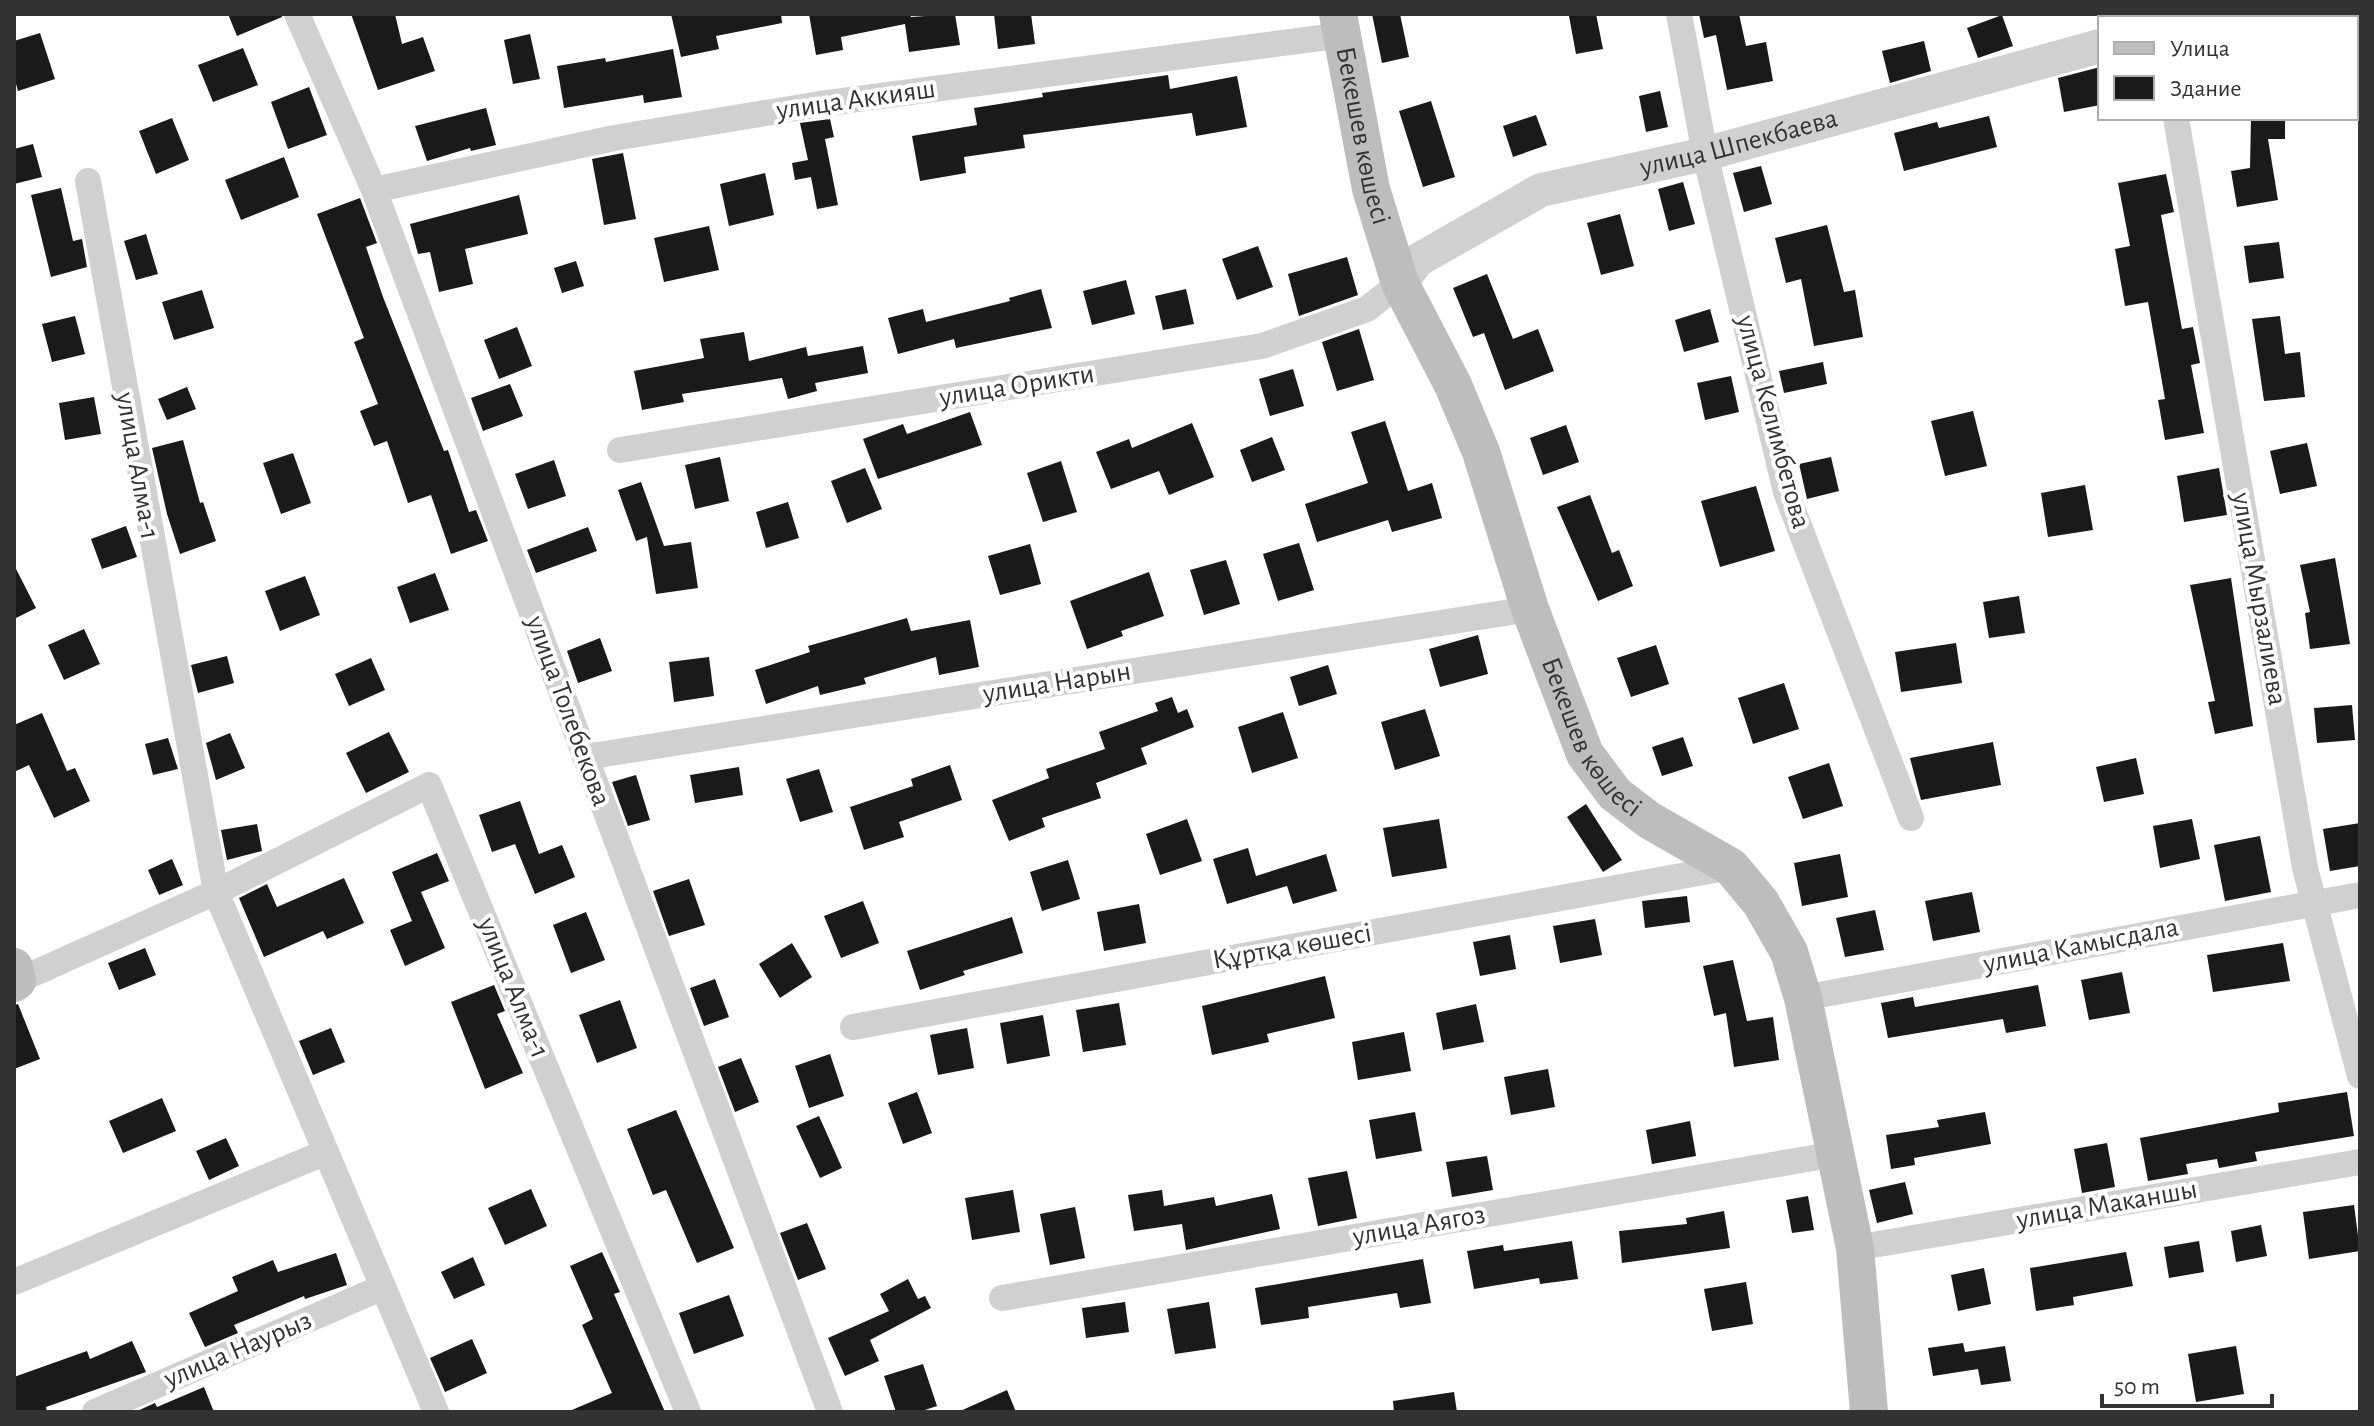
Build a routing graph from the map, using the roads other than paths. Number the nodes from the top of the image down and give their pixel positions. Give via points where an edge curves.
1 (297, 14) edge
2 (1679, 14) edge
3 (1340, 25) edge
4 (2098, 47) edge
5 (2176, 120) edge
6 (1705, 154) junction
7 (88, 181) dead end
8 (374, 190) junction
9 (1400, 283) junction
10 (620, 450) dead end
11 (1530, 609) junction
12 (585, 757) junction
13 (1911, 818) dead end
14 (1731, 867) junction
15 (216, 892) junction
16 (2360, 895) edge
17 (2317, 902) junction
18 (15, 977) edge
19 (1803, 998) junction
20 (853, 1027) dead end
21 (2360, 1076) edge
22 (324, 1153) junction
23 (1836, 1154) junction
24 (2360, 1162) edge
25 (1855, 1248) junction
26 (14, 1282) edge
27 (381, 1288) junction
28 (1002, 1298) dead end
29 (95, 1412) edge
30 (436, 1412) edge
31 (688, 1412) edge
32 (830, 1412) edge
33 (1869, 1412) edge

1 - 8 street, улица Толебекова
2 - 6 street, улица Келимбетова
3 - 8 street, улица Аккияш via 614,138
3 - 9 main road, Бекешев көшесі via 1371,189
4 - 6 street, улица Шпекбаева
5 - 17 street, улица Мырзалиева via 2305,868
6 - 9 street, улица Шпекбаева via 1541,190 1418,260
6 - 13 street, улица Келимбетова via 1786,492
7 - 15 street, улица Алма-1
8 - 12 street, улица Толебекова
9 - 10 street, улица Орикти via 1367,309 1262,346
9 - 11 main road, Бекешев көшесі via 1481,452
11 - 12 street, улица Нарын
11 - 14 main road, Бекешев көшесі via 1585,754 1615,794
12 - 32 street, улица Толебекова
14 - 19 main road, Бекешев көшесі via 1761,903 1789,952
14 - 20 street, Құртқа көшесі
15 - 18 street, улица Алма-1
15 - 22 street, улица Алма-1
15 - 31 street, улица Алма-1 via 429,785
16 - 17 street, улица Камысдала
17 - 19 street, улица Камысдала
17 - 21 street, улица Мырзалиева
19 - 23 main road, Бекешев көшесі
22 - 26 street
22 - 27 street, улица Алма-1
23 - 25 main road, Бекешев көшесі
23 - 28 street, улица Аягоз
24 - 25 street, улица Маканшы
25 - 33 main road, Бекешев көшесі
27 - 29 street, улица Наурыз
27 - 30 street, улица Алма-1

